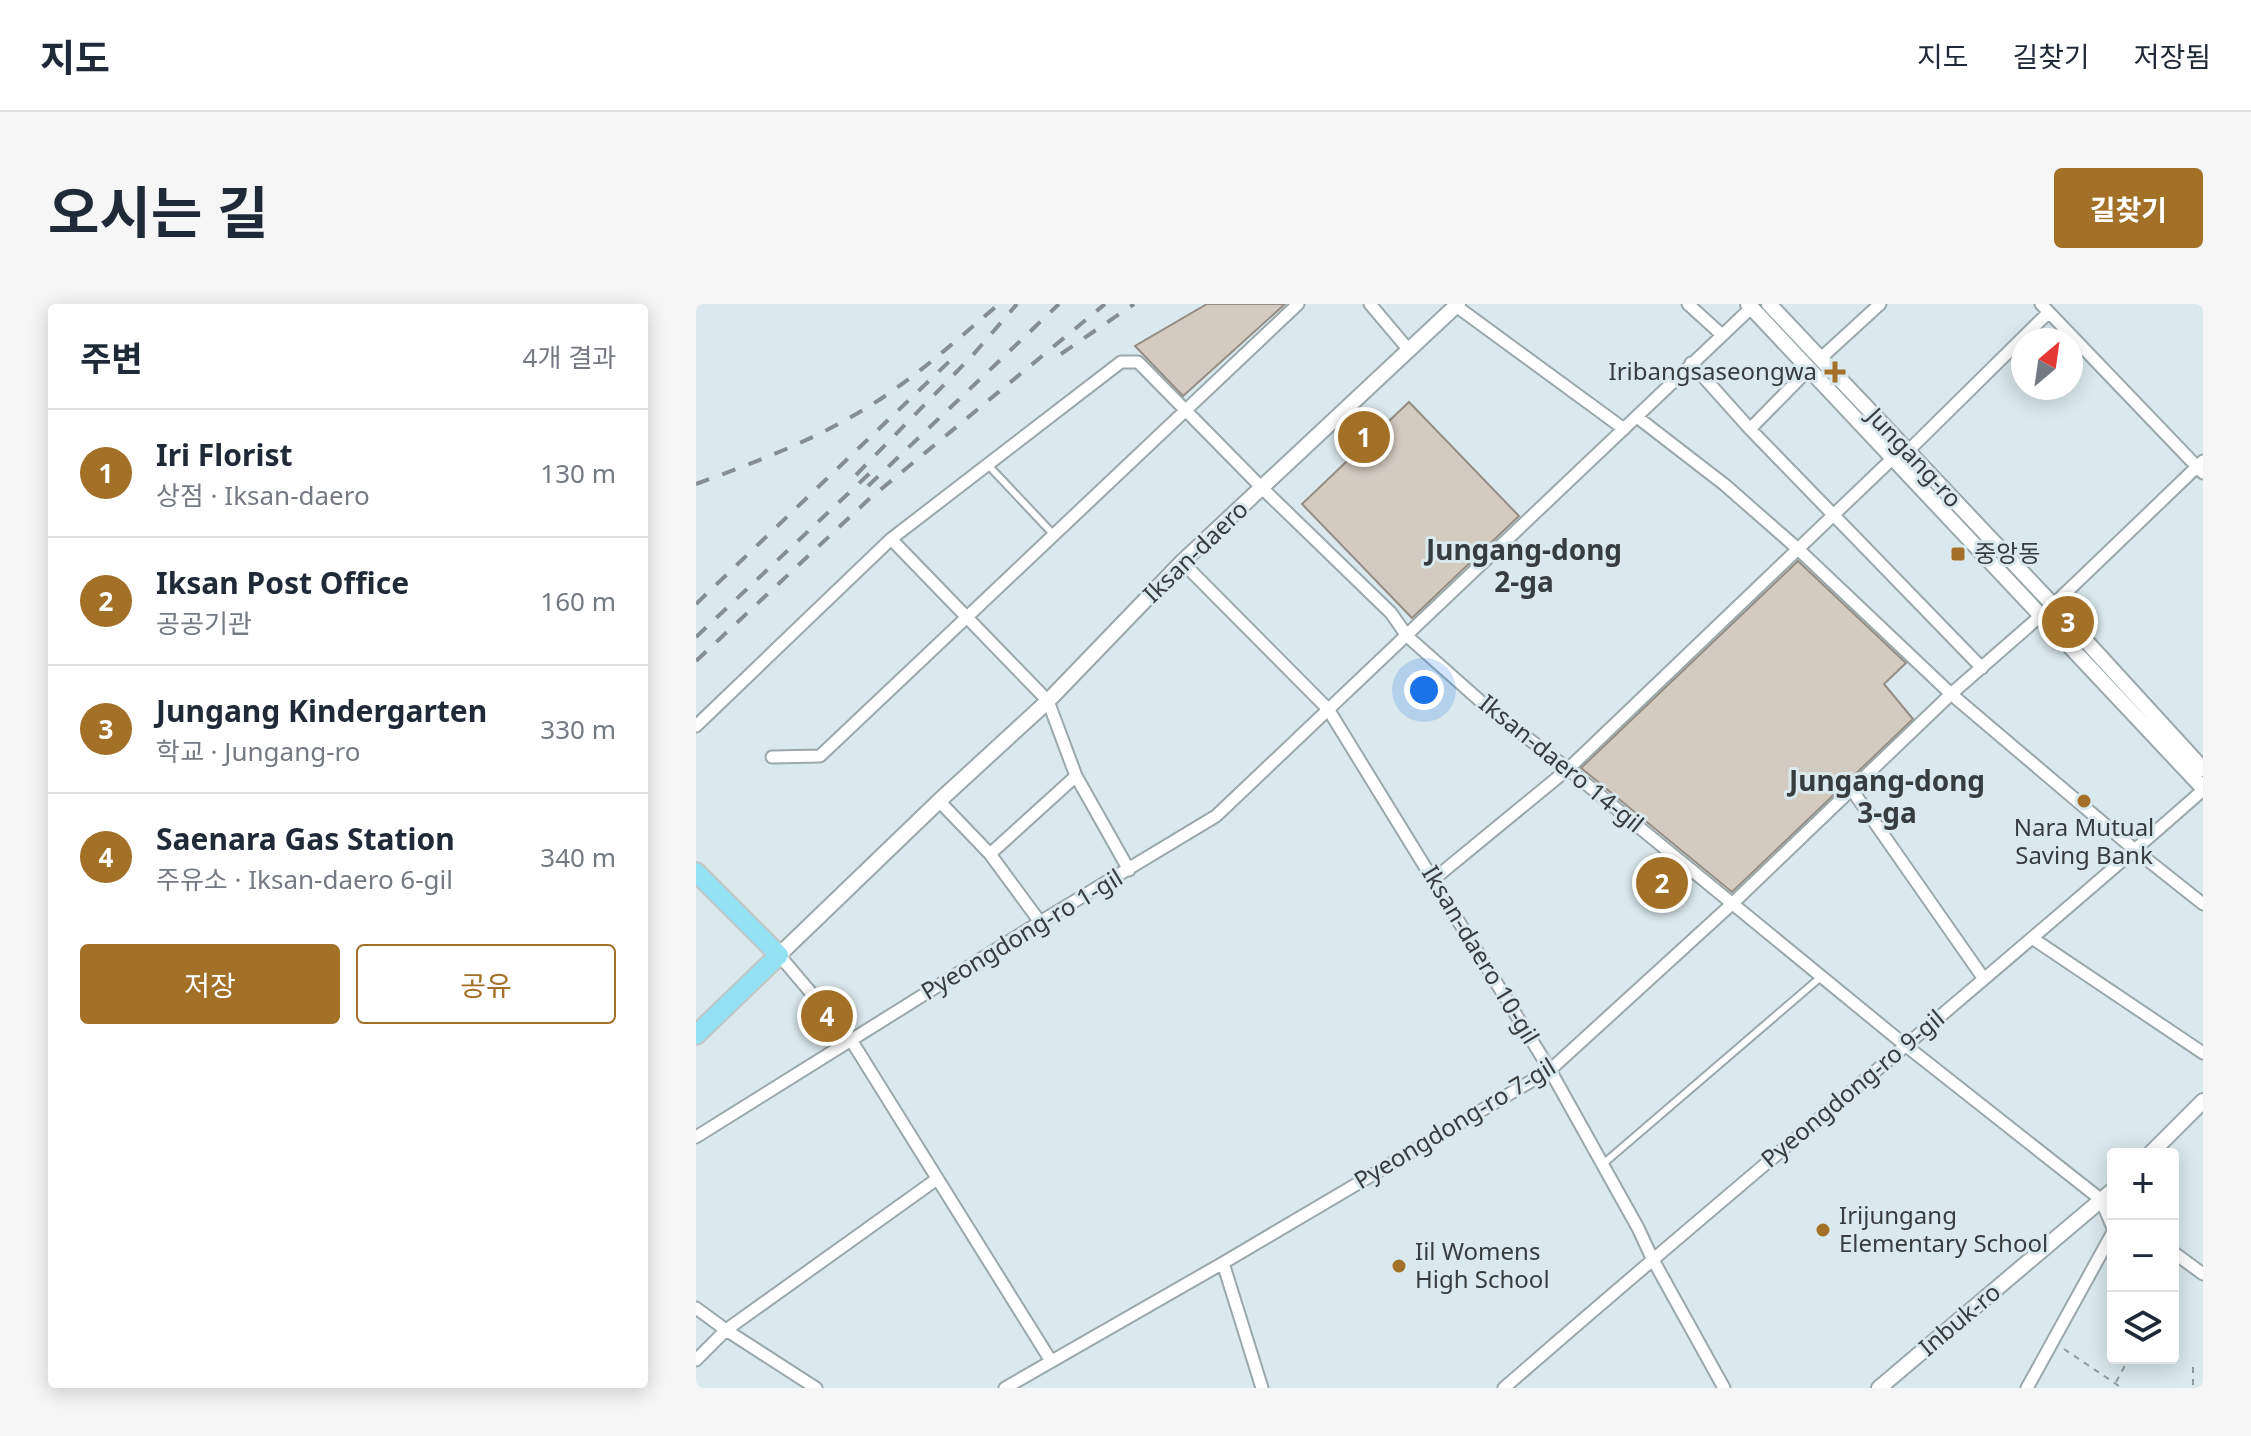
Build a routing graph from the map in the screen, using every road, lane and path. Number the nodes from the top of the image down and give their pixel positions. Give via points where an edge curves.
1 (1298, 304) edge
2 (1370, 304) edge
3 (1688, 304) edge
4 (1769, 304) edge
5 (1880, 304) edge
6 (1457, 305) edge
7 (1750, 306) edge
8 (2045, 308) edge
9 (1722, 335) junction
10 (1408, 349) junction
11 (1691, 363) junction
12 (1816, 363) junction
13 (1184, 410) junction
14 (1637, 417) junction
15 (1624, 429) junction
16 (1750, 429) junction
17 (1900, 455) junction
18 (988, 465) junction
19 (2201, 467) edge
20 (1263, 489) junction
21 (1835, 515) junction
22 (1054, 535) junction
23 (891, 539) junction
24 (1798, 549) junction
25 (1182, 562) junction
26 (2053, 605) junction
27 (2041, 615) junction
28 (966, 617) junction
29 (1407, 636) junction
30 (1982, 668) junction
31 (1951, 694) junction
32 (1048, 701) junction
33 (1328, 709) junction
34 (696, 726) edge
35 (772, 757) dead end
36 (1568, 769) junction
37 (2203, 769) edge
38 (1076, 776) junction
39 (2203, 789) edge
40 (1852, 790) junction
41 (939, 801) junction
42 (2135, 850) junction
43 (990, 854) junction
44 (1129, 870) junction
45 (696, 872) edge
46 (1434, 879) junction
47 (1733, 903) junction
48 (2203, 904) edge
49 (1040, 922) junction
50 (2032, 938) junction
51 (779, 955) junction
52 (1822, 976) junction
53 (1984, 979) junction
54 (696, 1035) edge
55 (851, 1040) junction
56 (1905, 1045) junction
57 (2203, 1053) edge
58 (1550, 1070) junction
59 (2203, 1101) edge
60 (696, 1137) edge
61 (2156, 1148) edge
62 (1603, 1164) junction
63 (937, 1179) junction
64 (2107, 1198) edge
65 (2107, 1202) edge
66 (2107, 1241) edge
67 (2179, 1256) edge
68 (1652, 1258) junction
69 (1223, 1263) junction
70 (2203, 1274) edge
71 (696, 1308) edge
72 (726, 1330) junction
73 (2053, 1341) junction
74 (696, 1360) edge
75 (1051, 1361) junction
76 (2126, 1364) edge
77 (2193, 1367) dead end
78 (2116, 1383) junction
79 (816, 1388) edge
80 (1005, 1388) edge
81 (1262, 1388) edge
82 (1504, 1388) edge
83 (1724, 1388) edge
84 (1879, 1388) edge
85 (2027, 1388) edge
86 (2122, 1388) edge
87 (2193, 1388) edge

1 - 13 street
2 - 10 street
3 - 9 street
4 - 12 street, Jungang-ro
5 - 12 street
6 - 10 street, Iksan-daero
6 - 15 street, Iksan-daero
7 - 9 street, Jungang-ro
7 - 12 street, Jungang-ro
8 - 17 street
8 - 19 street
9 - 11 street, Jungang-ro
10 - 20 street, Iksan-daero
11 - 14 street, Jungang-ro
11 - 16 street
12 - 16 street
12 - 17 street, Jungang-ro
13 - 18 street, Iksan-daero 14-gil via 1138,362 1121,362
13 - 20 street, Iksan-daero 14-gil
13 - 22 street
14 - 15 street, Jungang-ro
14 - 24 street
15 - 29 street, Jungang-ro
16 - 21 street
17 - 21 street, Jungang-ro
17 - 26 street, Jungang-ro
17 - 27 street, Jungang-ro
18 - 22 lane
18 - 23 street, Iksan-daero 14-gil
19 - 26 street, Pyeongdong-ro 7-gil
20 - 25 street, Iksan-daero
20 - 29 street, Iksan-daero 14-gil via 1391,613
21 - 24 street, Jungang-ro
21 - 30 street
22 - 28 street
23 - 28 street
23 - 34 street, Iksan-daero 14-gil
24 - 31 street
24 - 36 street, Jungang-ro
25 - 32 street, Iksan-daero
25 - 33 street, Iksan-daero 10-gil
26 - 27 street, Pyeongdong-ro 7-gil
26 - 37 street, Jungang-ro
27 - 30 street, Pyeongdong-ro 7-gil
27 - 39 street, Jungang-ro
28 - 32 street
28 - 35 street via 820,756
29 - 33 street, Jungang-ro
29 - 36 street, Iksan-daero 14-gil
30 - 31 street, Pyeongdong-ro 7-gil
31 - 40 street, Pyeongdong-ro 7-gil
31 - 42 street
32 - 38 street
32 - 41 street, Iksan-daero
33 - 44 street, Pyeongdong-ro 1-gil via 1216,816
33 - 46 street, Iksan-daero 10-gil
36 - 46 street, Jungang-ro
36 - 47 street, Iksan-daero 14-gil
38 - 43 street
38 - 44 street
39 - 42 street, Pyeongdong-ro 9-gil
40 - 47 street, Pyeongdong-ro 7-gil
40 - 53 street
41 - 43 street
41 - 51 street, Iksan-daero
42 - 48 street
42 - 50 street, Pyeongdong-ro 9-gil
43 - 49 street
44 - 49 street, Pyeongdong-ro 1-gil
45 - 51 main road
46 - 58 street, Iksan-daero 10-gil
47 - 52 street, Iksan-daero 14-gil
47 - 58 street, Pyeongdong-ro 7-gil
49 - 55 street, Pyeongdong-ro 1-gil
50 - 53 street, Pyeongdong-ro 9-gil
50 - 57 street
51 - 54 main road, Iksan-daero
51 - 55 street
52 - 56 street, Iksan-daero 14-gil
52 - 62 lane
53 - 56 street, Pyeongdong-ro 9-gil
55 - 60 street, Pyeongdong-ro 1-gil
55 - 63 street
56 - 64 street, Iksan-daero 14-gil
56 - 68 street, Pyeongdong-ro 9-gil
58 - 62 street, Iksan-daero 10-gil
58 - 69 street, Pyeongdong-ro 7-gil
59 - 61 street
62 - 68 street, Iksan-daero 10-gil
63 - 72 street
63 - 75 street
65 - 84 street, Inbuk-ro
66 - 73 street
67 - 70 street
68 - 82 street, Pyeongdong-ro 9-gil
68 - 83 street, Iksan-daero 10-gil
69 - 75 street, Pyeongdong-ro 7-gil
69 - 81 street
71 - 72 street
72 - 74 street
72 - 79 street
73 - 78 path
73 - 85 street
75 - 80 street, Pyeongdong-ro 7-gil
76 - 78 path
77 - 87 path
78 - 86 path

